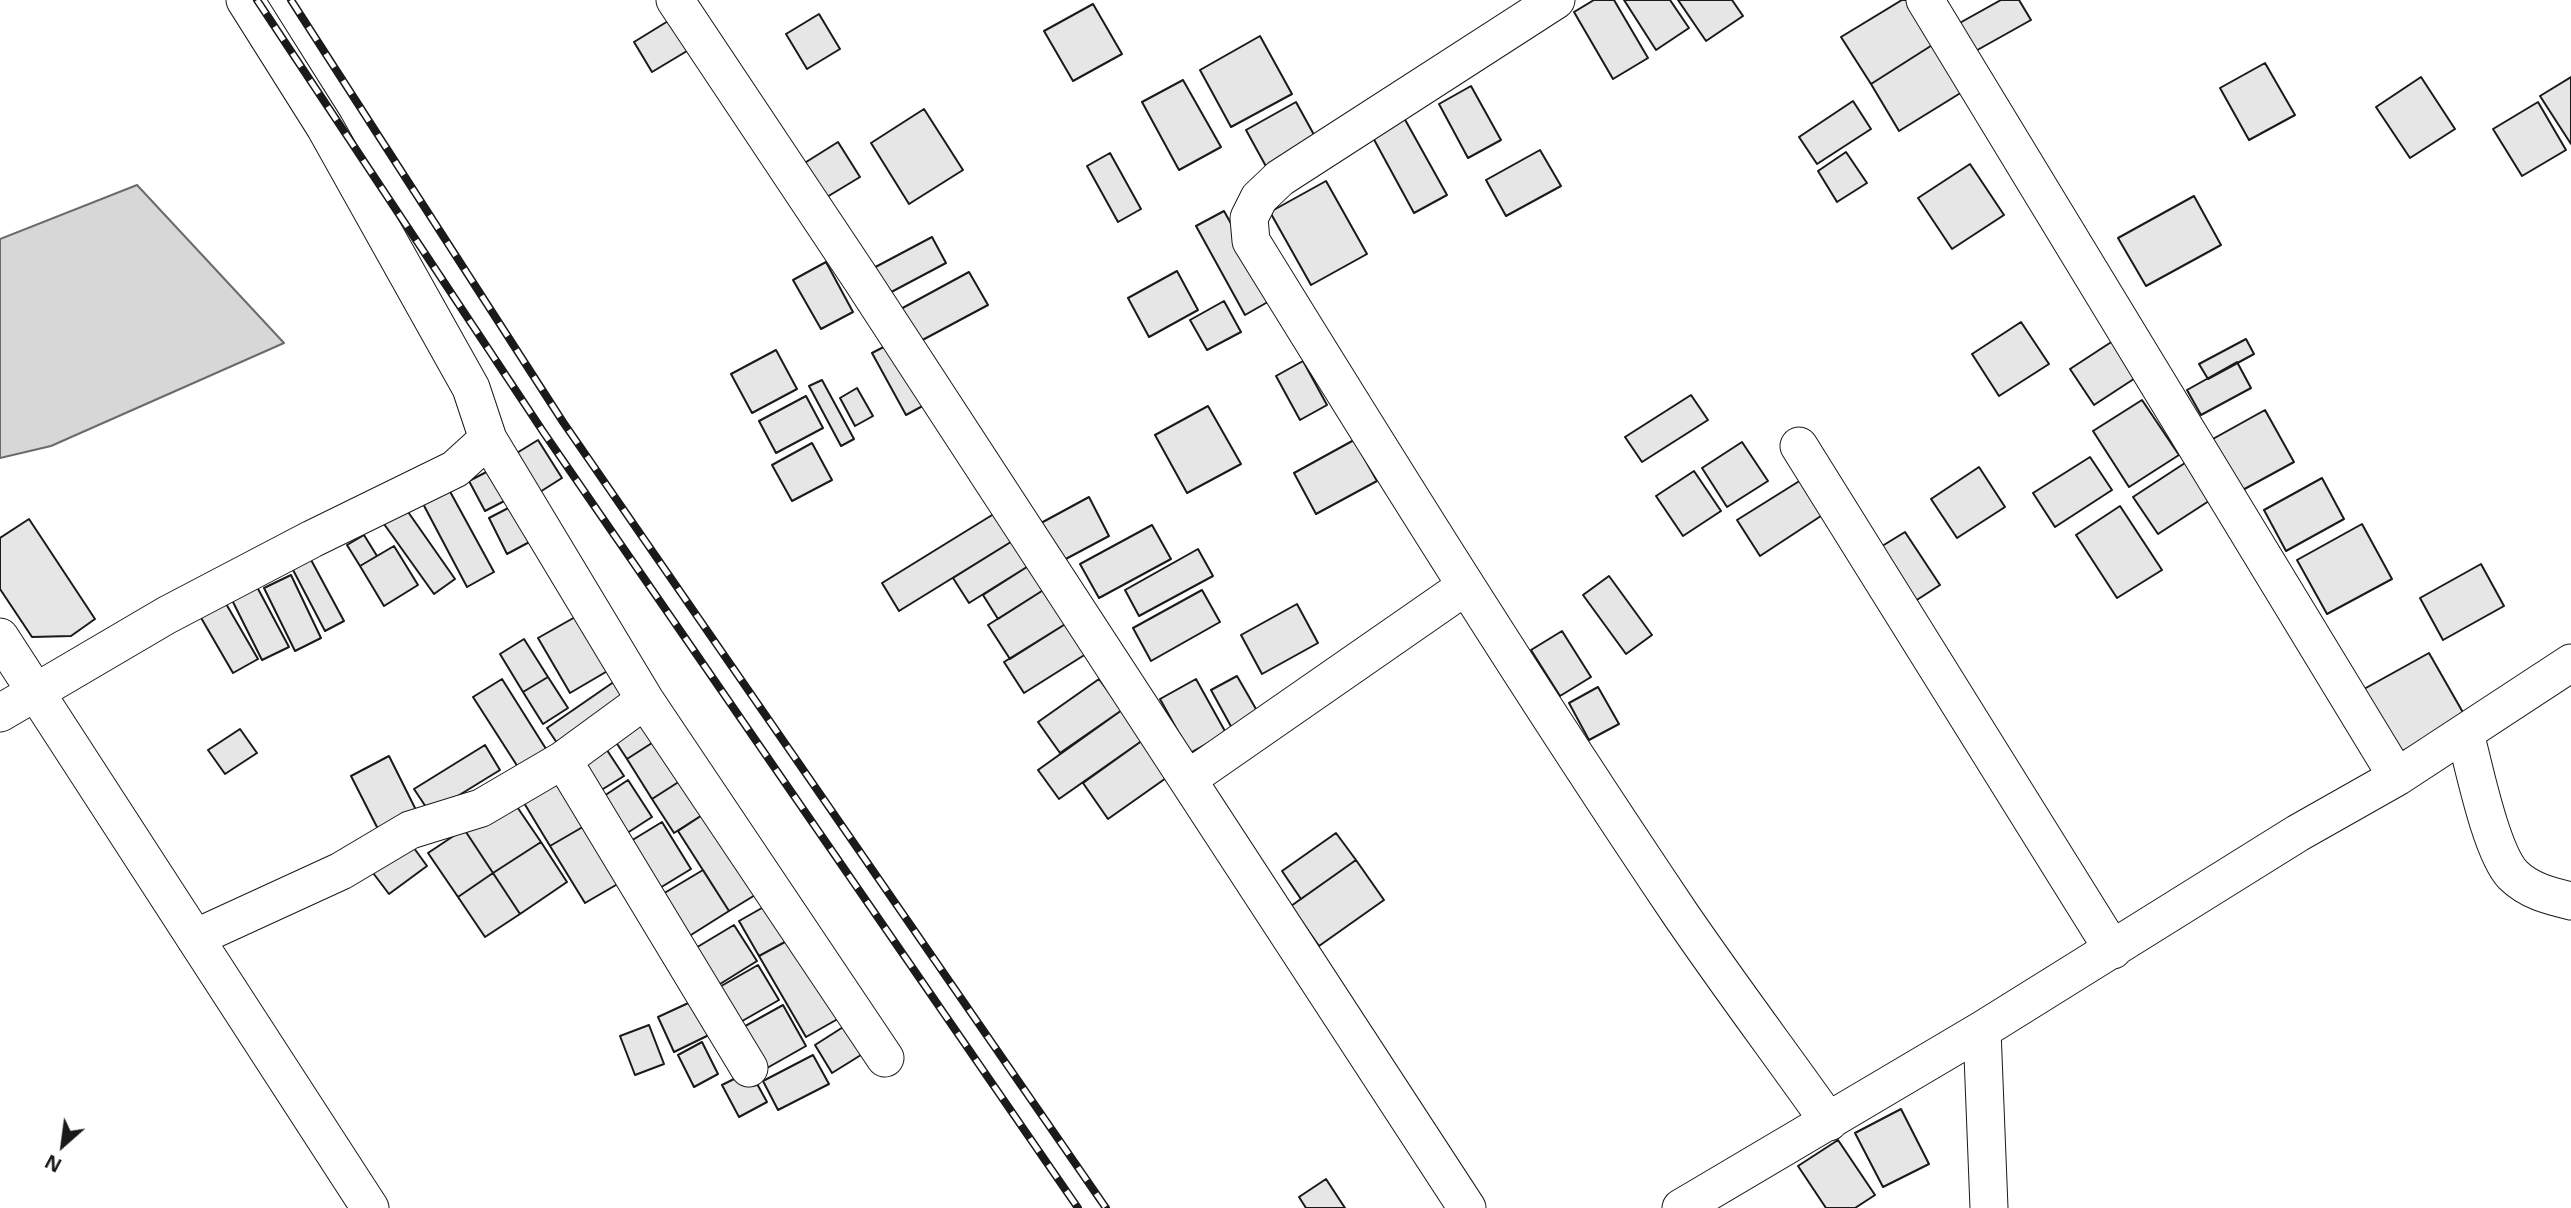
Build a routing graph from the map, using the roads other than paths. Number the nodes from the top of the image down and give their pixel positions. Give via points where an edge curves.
1 (245, 0) edge
2 (676, 0) edge
3 (1556, 0) edge
4 (1925, 0) edge
5 (488, 439) junction
6 (1799, 446) dead end
7 (1466, 586) junction
8 (0, 637) edge
9 (2571, 663) edge
10 (35, 691) junction
11 (645, 700) junction
12 (0, 713) edge
13 (2465, 733) junction
14 (563, 760) junction
15 (2397, 777) junction
16 (1188, 779) junction
17 (2571, 901) edge
18 (195, 938) junction
19 (2113, 950) junction
20 (1982, 1030) junction
21 (885, 1058) dead end
22 (749, 1068) dead end
23 (1829, 1122) junction
24 (1700, 1204) edge
25 (370, 1208) edge
26 (1468, 1208) edge
27 (1989, 1208) edge

1 - 5 street via 325,127 471,388
2 - 16 street
3 - 7 street via 1280,178 1259,198 1249,218 1251,241
4 - 15 street
5 - 10 street via 456,469 167,615
5 - 11 street
6 - 19 street
7 - 16 street
7 - 23 street via 1683,917
8 - 10 street
9 - 13 street
10 - 12 street
10 - 18 street
11 - 14 street
11 - 21 street
13 - 15 street
13 - 17 street via 2496,848 2513,874 2541,894
14 - 18 street via 481,808 410,830 341,871
14 - 22 street
15 - 19 street via 2298,833
16 - 26 street
18 - 25 street
19 - 20 street
20 - 23 street
20 - 27 street
23 - 24 street

